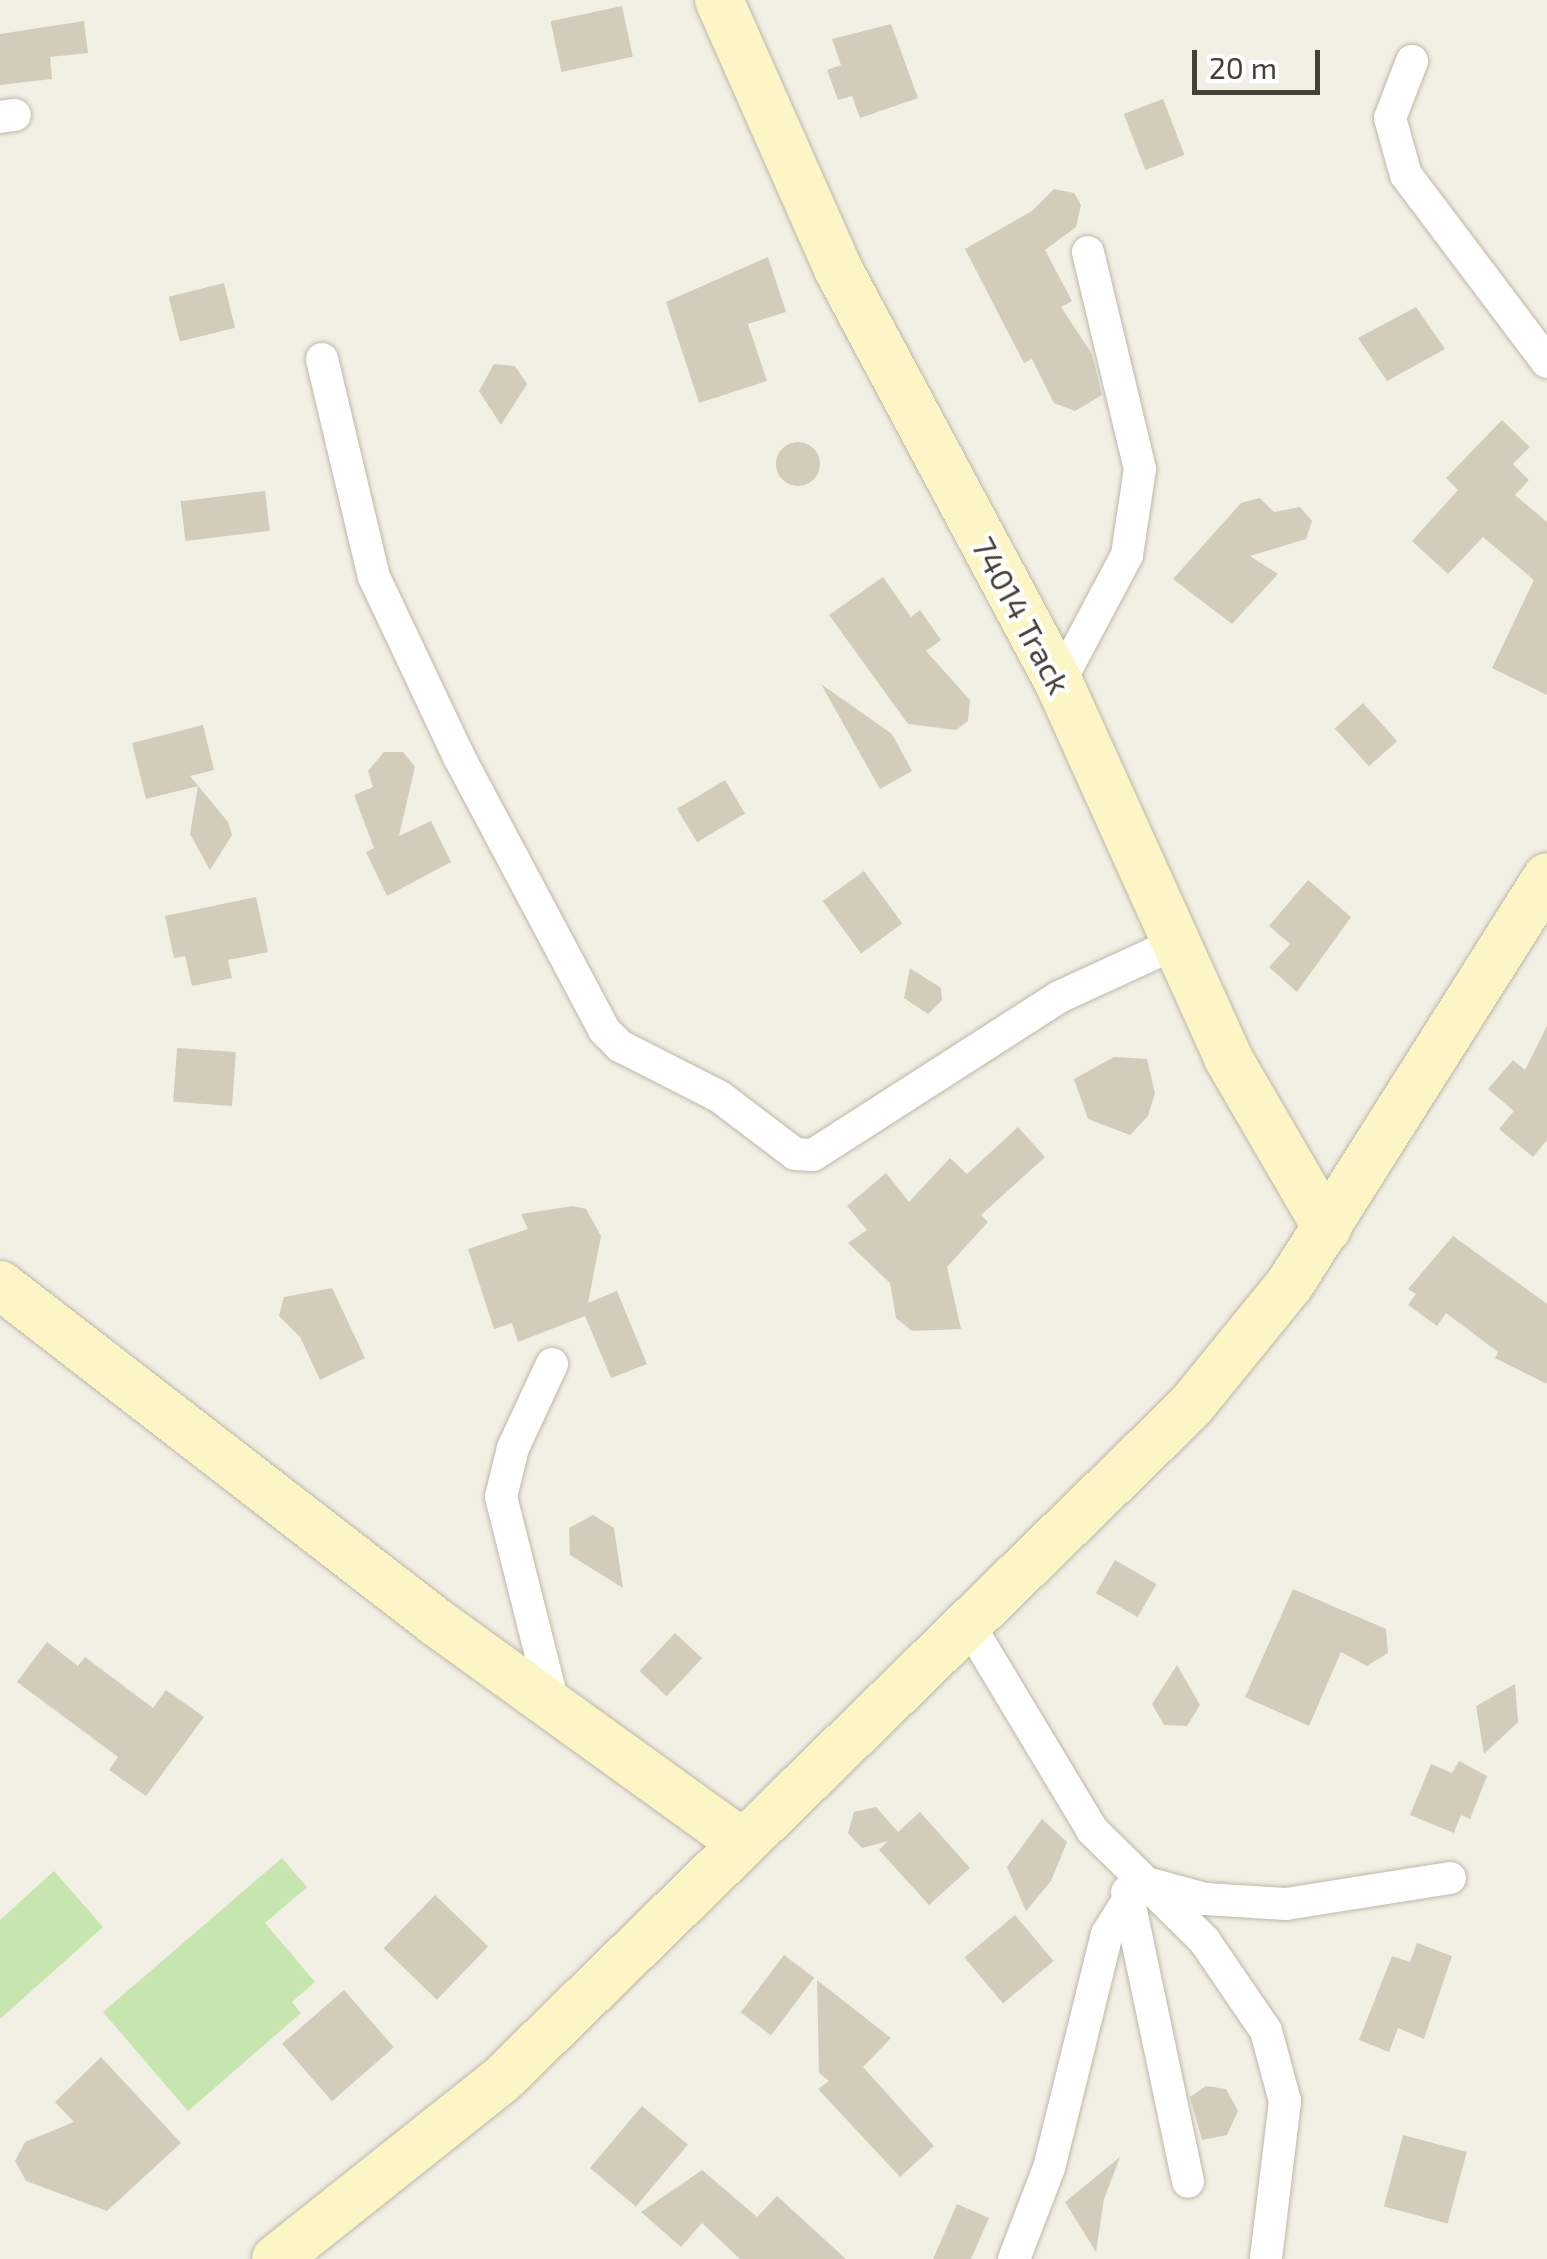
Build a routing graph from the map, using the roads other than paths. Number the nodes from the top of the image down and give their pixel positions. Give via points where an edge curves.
1 (719, 0) edge
2 (1412, 61) dead end
3 (1088, 252) dead end
4 (322, 359) dead end
5 (1547, 362) edge
6 (1058, 683) junction
7 (1547, 878) edge
8 (1174, 944) junction
9 (1327, 1228) junction
10 (0, 1285) edge
11 (552, 1364) dead end
12 (969, 1626) junction
13 (554, 1708) junction
14 (741, 1842) junction
15 (1450, 1878) dead end
16 (1134, 1885) junction
17 (1188, 2182) dead end
18 (276, 2259) edge
19 (1014, 2259) edge
20 (1266, 2259) edge

1 - 6 street, 74014 Track via 838,269
2 - 5 street via 1390,118 1406,175
3 - 6 street via 1140,470 1126,554
4 - 8 street via 374,577 458,755 604,1030 620,1046 720,1097 795,1154 813,1155 1018,1021
6 - 8 street, 74014 Track
7 - 9 street
8 - 9 street, 74014 Track via 1228,1058
9 - 12 street via 1190,1407
10 - 13 street
11 - 13 street via 512,1448 501,1498
12 - 14 street
12 - 16 street via 1054,1777
13 - 14 street
14 - 18 street via 500,2080
15 - 16 street via 1286,1904
16 - 17 street
16 - 19 street via 1107,1934 1050,2168
16 - 20 street via 1204,1940 1266,2031 1282,2071 1281,2166

